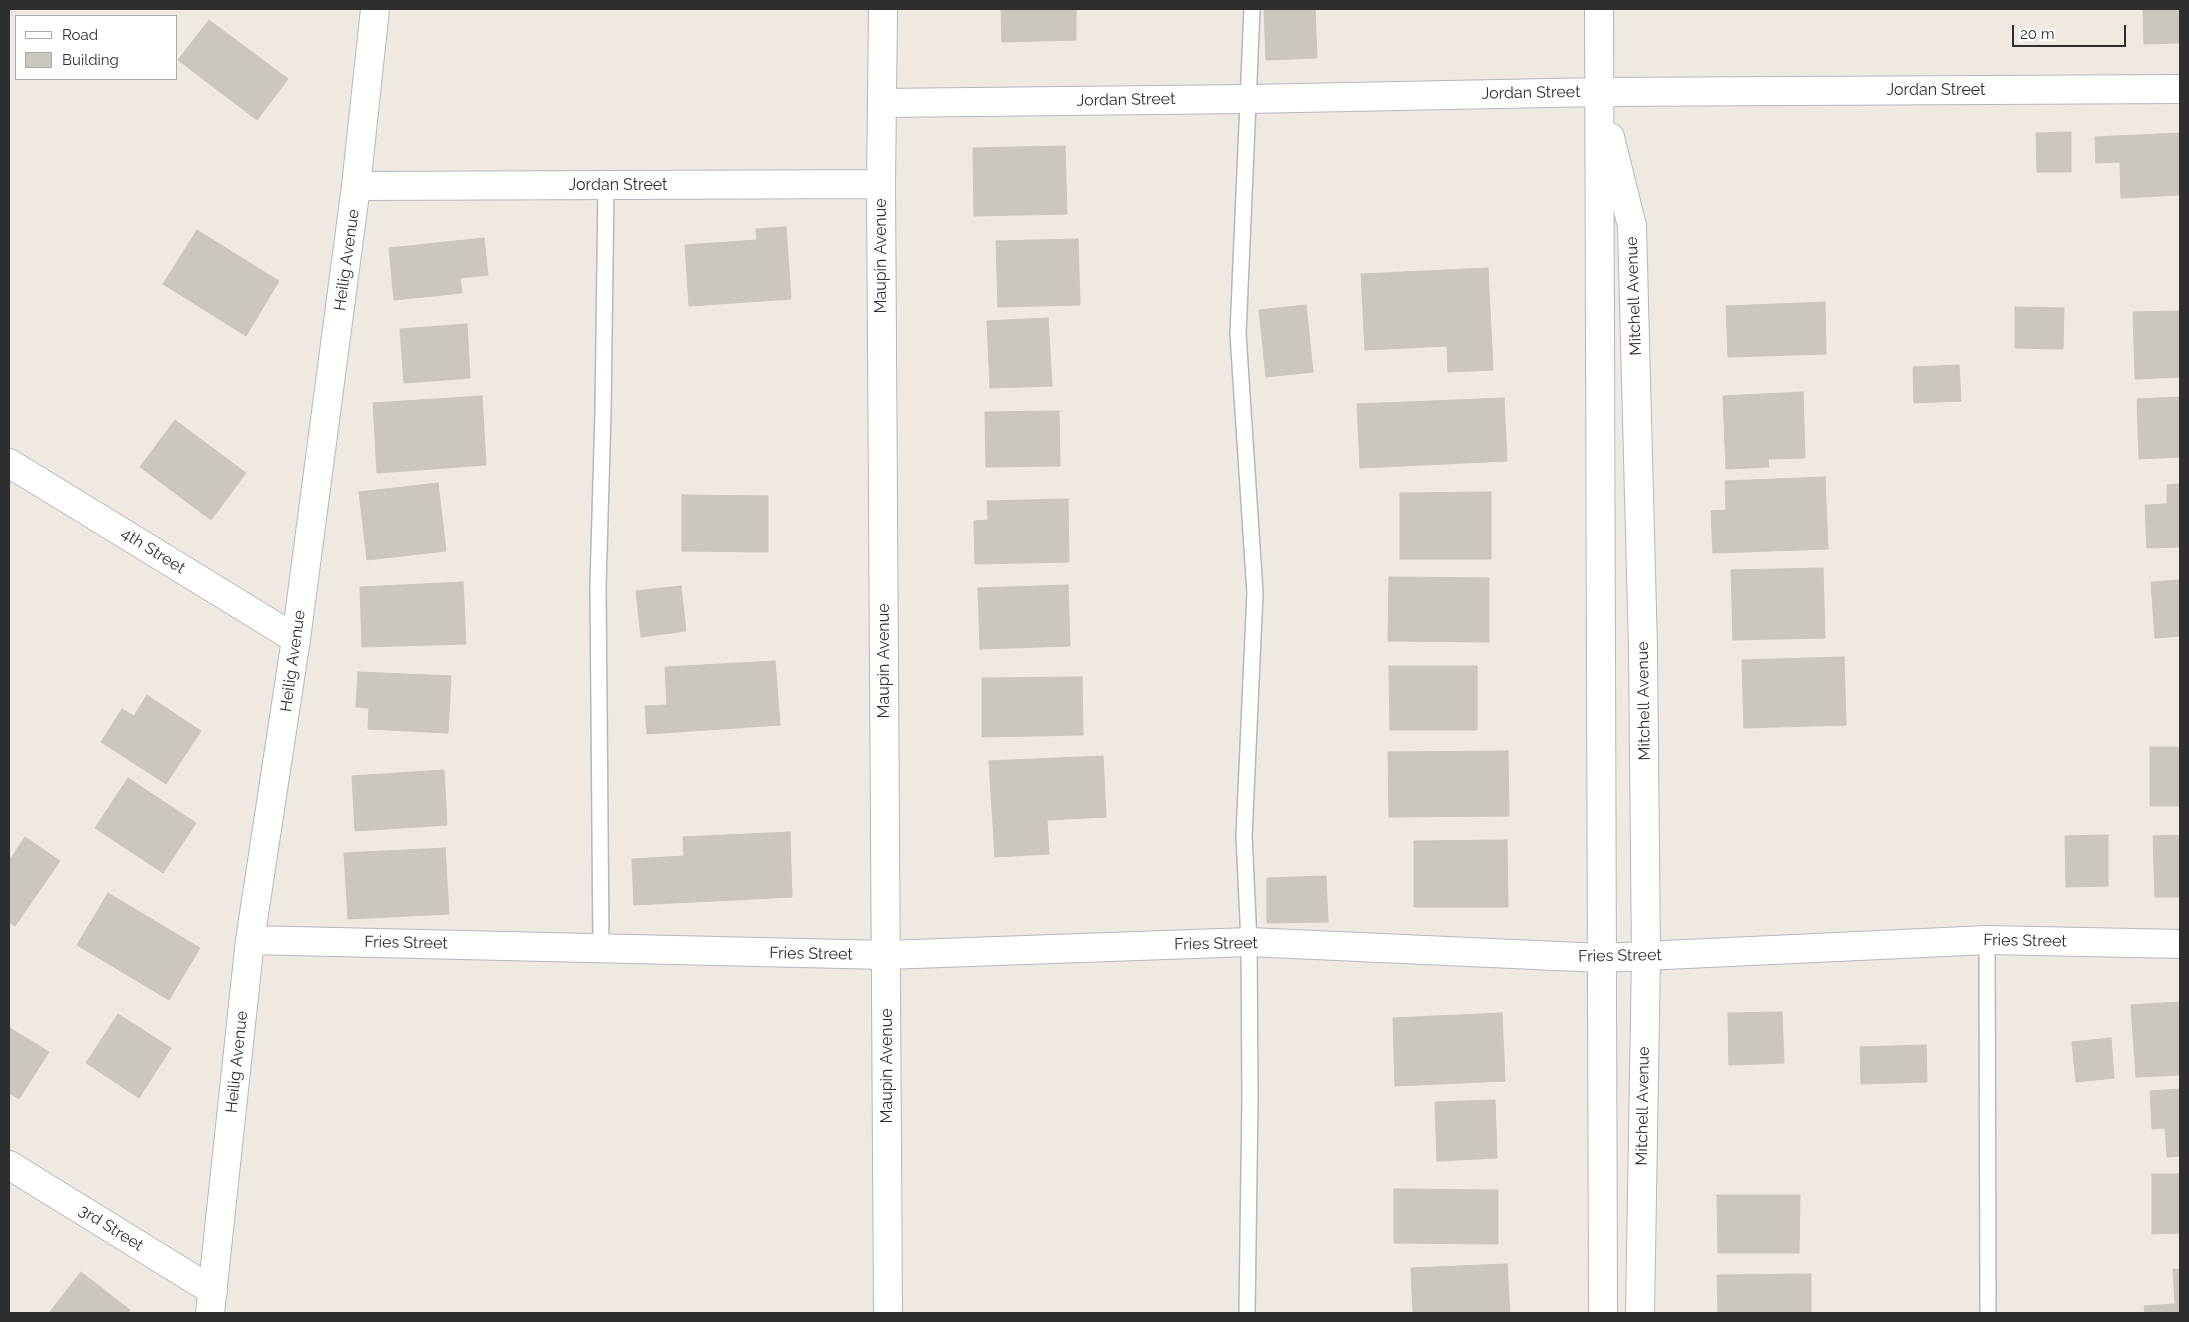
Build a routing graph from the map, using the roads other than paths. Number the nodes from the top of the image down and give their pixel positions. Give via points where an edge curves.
1 (374, 9) edge
2 (883, 9) edge
3 (1252, 9) edge
4 (1599, 9) edge
5 (2180, 89) edge
6 (1599, 92) junction
7 (1248, 99) junction
8 (882, 103) junction
9 (881, 184) junction
10 (606, 185) junction
11 (356, 186) junction
12 (9, 463) edge
13 (296, 639) junction
14 (250, 940) junction
15 (1987, 940) junction
16 (1249, 942) junction
17 (2180, 944) edge
18 (601, 948) junction
19 (886, 955) junction
20 (1646, 956) junction
21 (1601, 958) junction
22 (9, 1165) edge
23 (211, 1302) edge
24 (888, 1313) edge
25 (1247, 1313) edge
26 (1603, 1313) edge
27 (1640, 1313) edge
28 (1988, 1313) edge

1 - 11 street, Heilig Avenue
2 - 8 street, Maupin Avenue
3 - 7 lane
4 - 6 street, Mitchell Avenue
5 - 6 street, Jordan Street
6 - 7 street, Jordan Street
6 - 20 street, Mitchell Avenue via 1632,226 1643,649
6 - 21 street, Mitchell Avenue
7 - 8 street, Jordan Street
7 - 16 lane via 1238,334 1255,593 1244,836
8 - 9 street, Maupin Avenue
9 - 10 street, Jordan Street
9 - 19 street, Maupin Avenue
10 - 11 street, Jordan Street
10 - 18 lane via 598,586
11 - 13 street, Heilig Avenue
12 - 13 street, 4th Street
13 - 14 street, Heilig Avenue
14 - 18 street, Fries Street
14 - 23 street, Heilig Avenue
15 - 17 street, Fries Street
15 - 20 street, Fries Street
15 - 28 lane
16 - 19 street, Fries Street
16 - 21 street, Fries Street
16 - 25 lane
18 - 19 street, Fries Street
19 - 24 street, Maupin Avenue
20 - 21 street, Fries Street
20 - 27 street, Mitchell Avenue
21 - 26 street, Mitchell Avenue
22 - 23 street, 3rd Street

